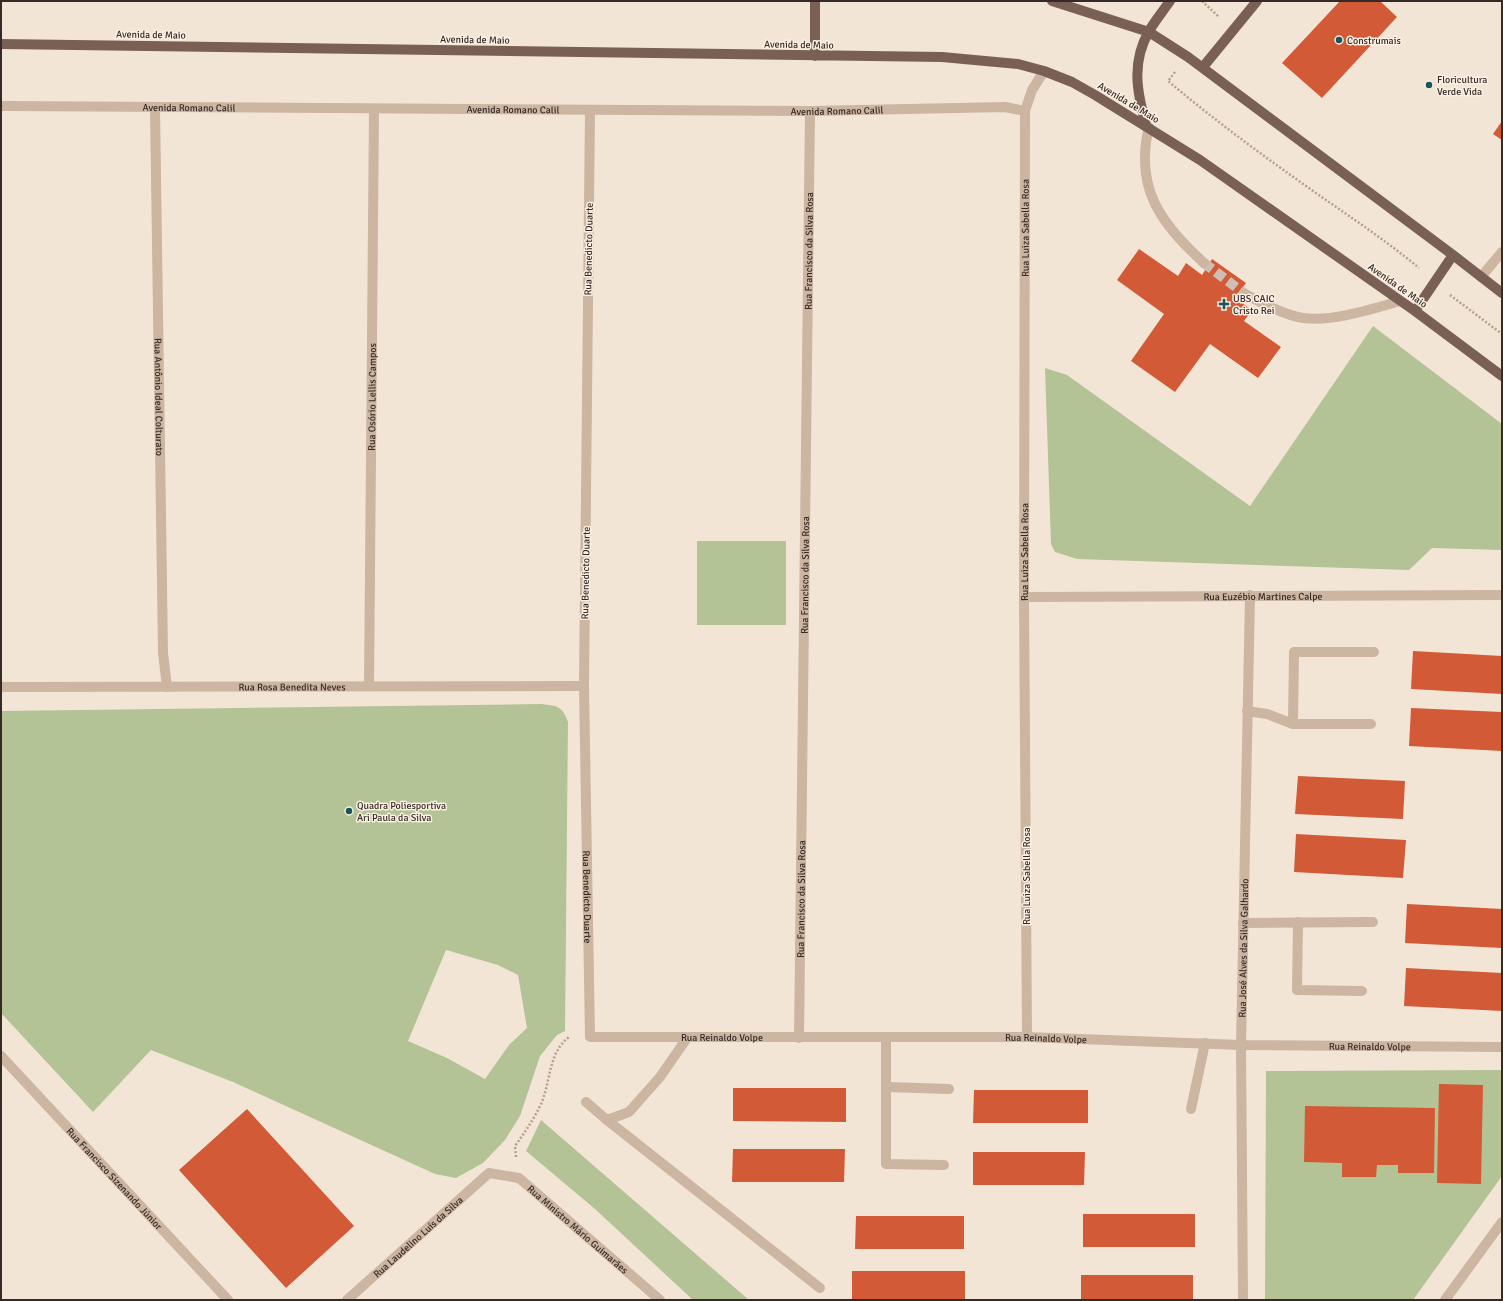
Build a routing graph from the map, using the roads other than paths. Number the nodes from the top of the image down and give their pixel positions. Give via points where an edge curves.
1 (815, 1) edge
2 (1052, 1) edge
3 (1170, 1) edge
4 (1257, 1) edge
5 (1149, 32) junction
6 (1, 44) edge
7 (815, 56) junction
8 (1203, 67) junction
9 (1044, 71) junction
10 (1, 106) edge
11 (155, 107) junction
12 (374, 109) junction
13 (590, 110) junction
14 (810, 111) junction
15 (1026, 111) junction
16 (1147, 126) junction
17 (1502, 252) edge
18 (1454, 255) junction
19 (1204, 263) tunnel mouth
20 (1481, 277) junction
21 (1245, 294) tunnel mouth
22 (1502, 294) edge
23 (1400, 301) junction
24 (1415, 311) junction
25 (1502, 376) edge
26 (1250, 595) junction
27 (1502, 596) edge
28 (1024, 597) junction
29 (1374, 652) dead end
30 (369, 686) junction
31 (584, 686) junction
32 (1, 687) edge
33 (167, 687) junction
34 (1248, 711) junction
35 (1293, 724) junction
36 (1371, 724) dead end
37 (1298, 922) junction
38 (1373, 922) dead end
39 (1243, 923) junction
40 (1362, 990) dead end
41 (590, 1032) joint
42 (1027, 1037) junction
43 (687, 1038) junction
44 (799, 1038) junction
45 (886, 1038) junction
46 (1205, 1043) junction
47 (1241, 1045) junction
48 (1502, 1047) edge
49 (1, 1056) edge
50 (887, 1087) junction
51 (949, 1090) dead end
52 (586, 1102) dead end
53 (1191, 1109) dead end
54 (607, 1120) junction
55 (944, 1165) dead end
56 (489, 1173) joint
57 (1502, 1222) edge
58 (820, 1288) dead end
59 (228, 1300) edge
60 (347, 1300) edge
61 (660, 1300) edge
62 (1243, 1300) edge
63 (1445, 1300) edge

1 - 7 main road
2 - 5 main road
3 - 5 main road
4 - 8 main road
5 - 8 main road
5 - 16 main road via 1136,76 1139,100
6 - 7 main road, Avenida de Maio
7 - 9 main road, Avenida de Maio via 942,57 1018,64
8 - 18 main road
9 - 15 street, Rua Luiza Sabella Rosa via 1032,90
9 - 16 main road, Avenida de Maio via 1078,86
10 - 11 street, Avenida Romano Calil
11 - 12 street, Avenida Romano Calil
11 - 33 street, Rua Antônio Ideal Colturato via 162,653
12 - 13 street, Avenida Romano Calil
12 - 30 street, Rua Osório Lellis Campos
13 - 14 street, Avenida Romano Calil
13 - 31 street, Rua Benedicto Duarte
14 - 15 street, Avenida Romano Calil via 1005,107
14 - 44 street, Rua Francisco da Silva Rosa
15 - 28 street, Rua Luiza Sabella Rosa
16 - 19 street via 1145,164 1149,191 1159,213 1179,240
16 - 23 main road, Avenida de Maio via 1200,160
17 - 20 street
18 - 20 main road
18 - 24 main road
20 - 22 main road
21 - 23 street via 1303,318 1339,317
23 - 24 main road, Avenida de Maio
24 - 25 main road, Avenida de Maio
26 - 27 street, Rua Euzébio Martines Calpe
26 - 28 street, Rua Euzébio Martines Calpe
26 - 34 street, Rua José Alves da Silva Galhardo
28 - 42 street, Rua Luiza Sabella Rosa
29 - 35 street via 1294,652
30 - 31 street, Rua Rosa Benedita Neves
30 - 33 street, Rua Rosa Benedita Neves
31 - 41 street, Rua Benedicto Duarte
32 - 33 street, Rua Rosa Benedita Neves
34 - 35 street via 1267,714
34 - 39 street, Rua José Alves da Silva Galhardo
35 - 36 street
37 - 38 street
37 - 39 street
37 - 40 street via 1297,990
39 - 47 street, Rua José Alves da Silva Galhardo
41 - 43 street, Rua Reinaldo Volpe
42 - 45 street, Rua Reinaldo Volpe
42 - 46 street, Rua Reinaldo Volpe
43 - 44 street, Rua Reinaldo Volpe
43 - 54 street via 660,1077 629,1112
44 - 45 street, Rua Reinaldo Volpe
45 - 50 street
46 - 47 street, Rua Reinaldo Volpe
46 - 53 street
47 - 48 street, Rua Reinaldo Volpe
47 - 62 street, Rua José Alves da Silva Galhardo
49 - 59 street, Rua Francisco Sizenando Júnior
50 - 51 street
50 - 55 street via 886,1164
52 - 54 street
54 - 58 street
56 - 60 street, Rua Laudelino Luís da Silva
56 - 61 street, Rua Ministro Mário Guimarães via 519,1178
57 - 63 street

